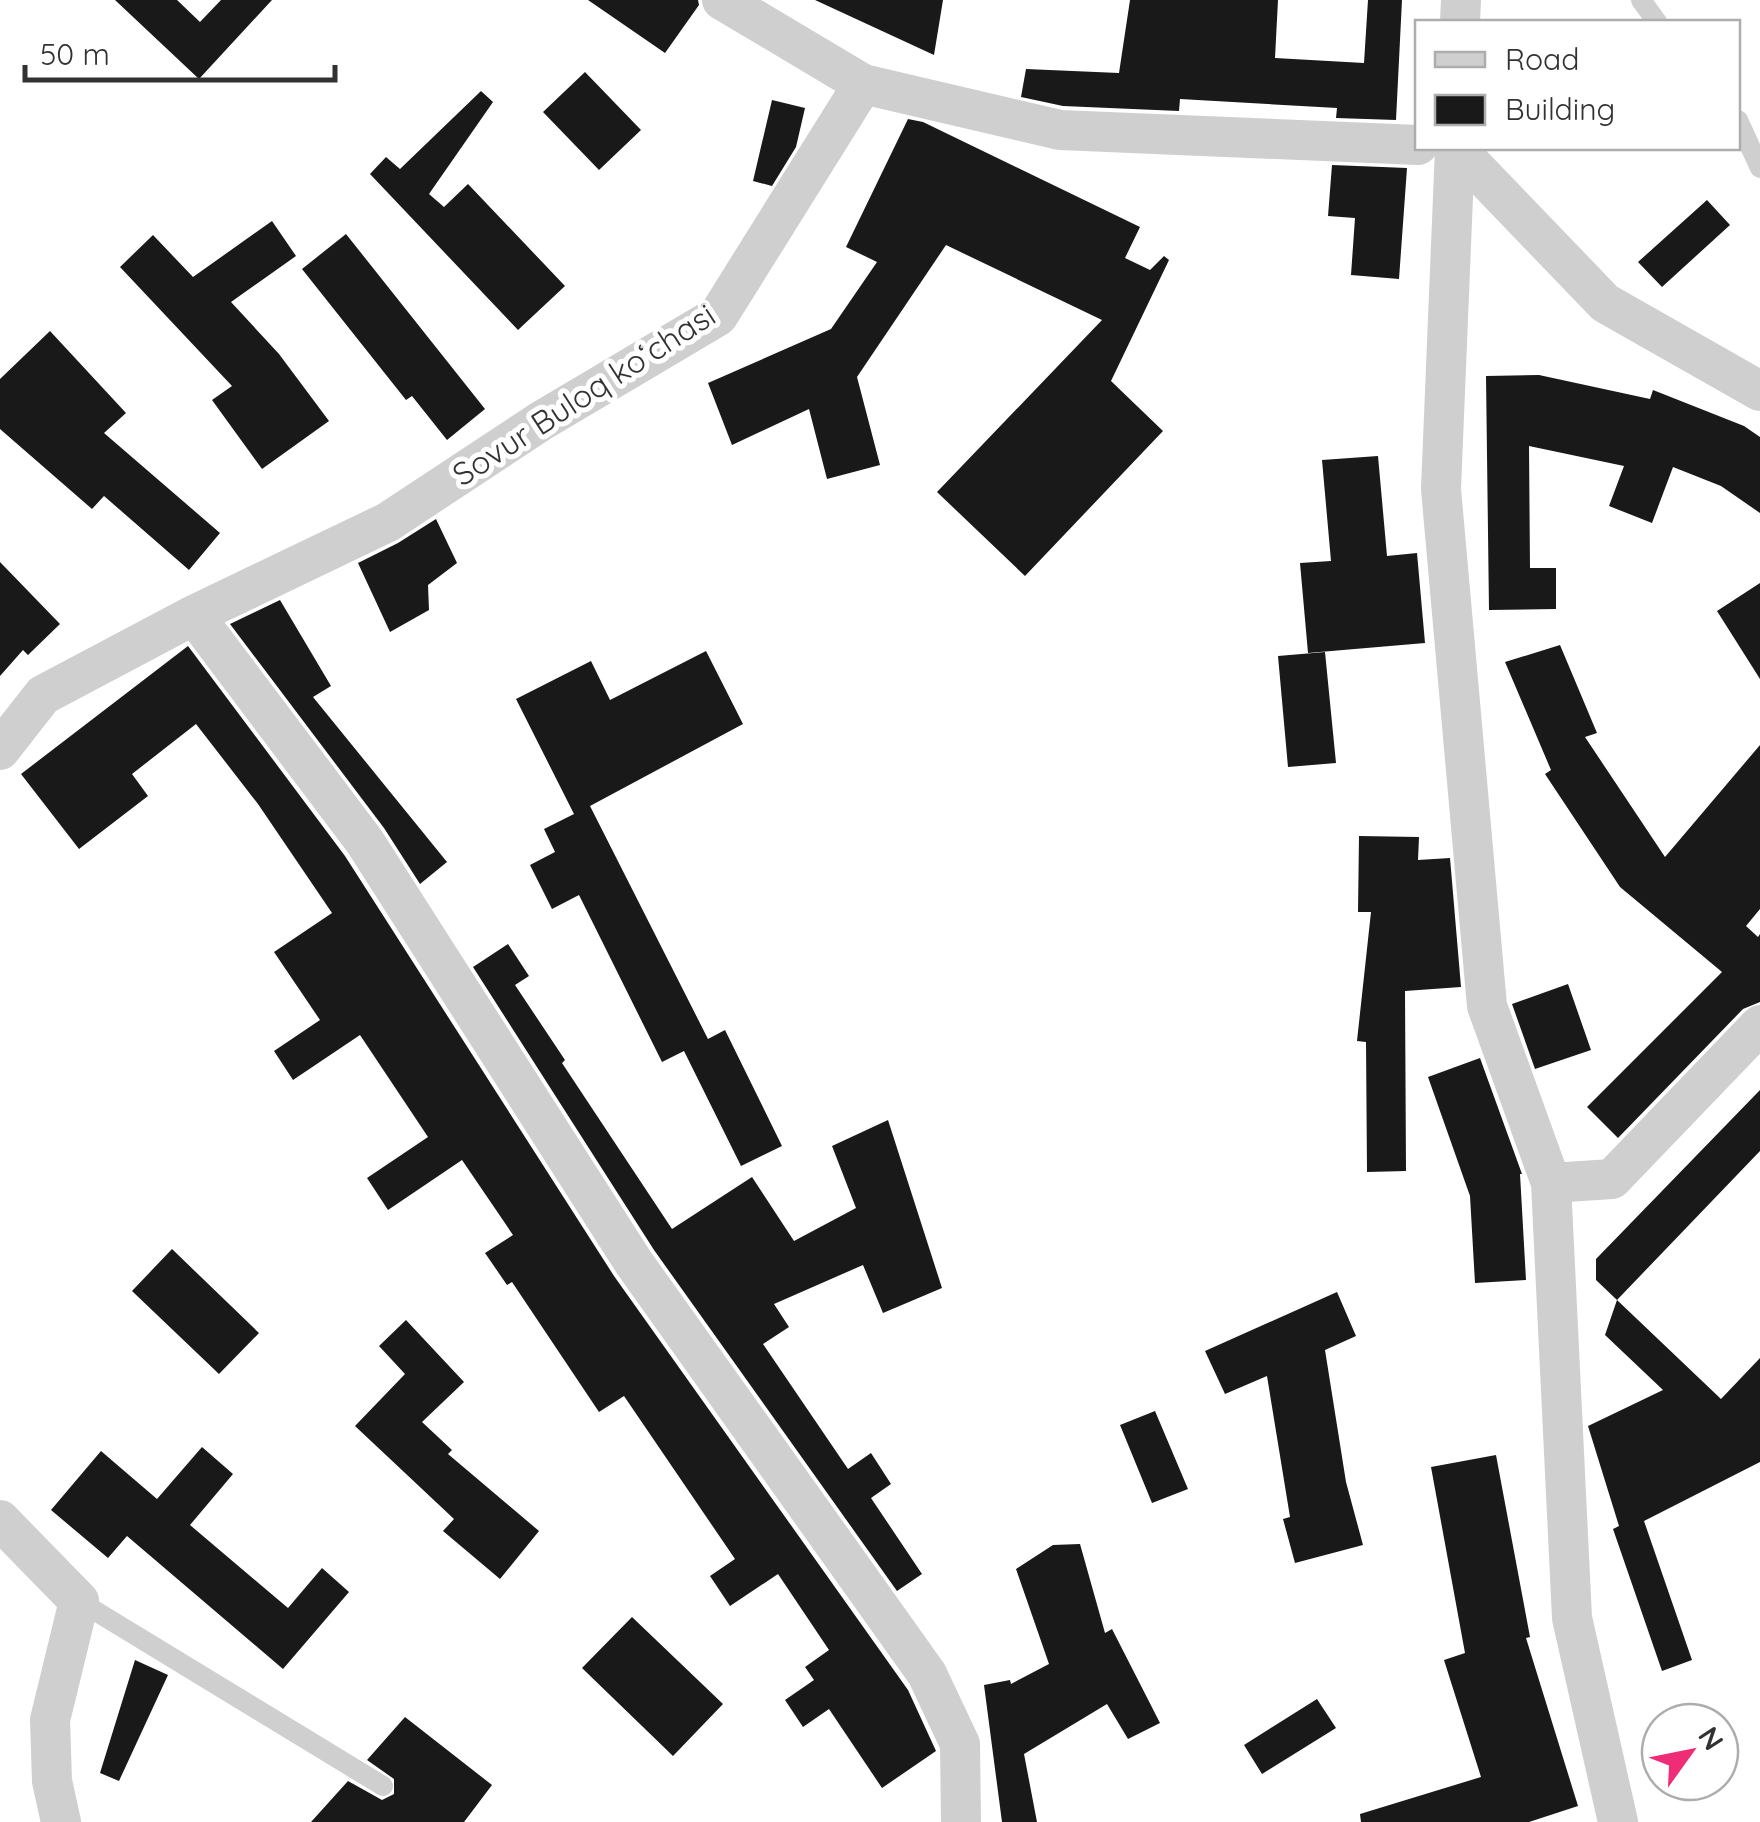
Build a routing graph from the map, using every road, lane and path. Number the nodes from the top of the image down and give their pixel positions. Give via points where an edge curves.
1 (722, 0) edge
2 (863, 84) junction
3 (1740, 124) edge
4 (1415, 145) edge
5 (1455, 150) edge
6 (1457, 150) edge
7 (1760, 168) edge
8 (1760, 391) edge
9 (194, 615) junction
10 (0, 750) edge
11 (1760, 1025) edge
12 (1552, 1183) junction
13 (0, 1520) edge
14 (80, 1601) junction
15 (383, 1786) dead end
16 (61, 1822) edge
17 (961, 1822) edge
18 (1618, 1822) edge

1 - 2 street
2 - 4 street via 1060,130
2 - 9 street, Sovur Buloq koʻchasi via 718,316 388,522
3 - 7 lane
5 - 12 street via 1441,488 1487,1006
6 - 8 street via 1605,303
9 - 10 street, Sovur Buloq koʻchasi via 43,696
9 - 17 street via 365,842 634,1263 927,1674 960,1744
11 - 12 street via 1612,1178
12 - 18 street via 1572,1618
13 - 14 street
14 - 15 lane
14 - 16 street via 50,1720

